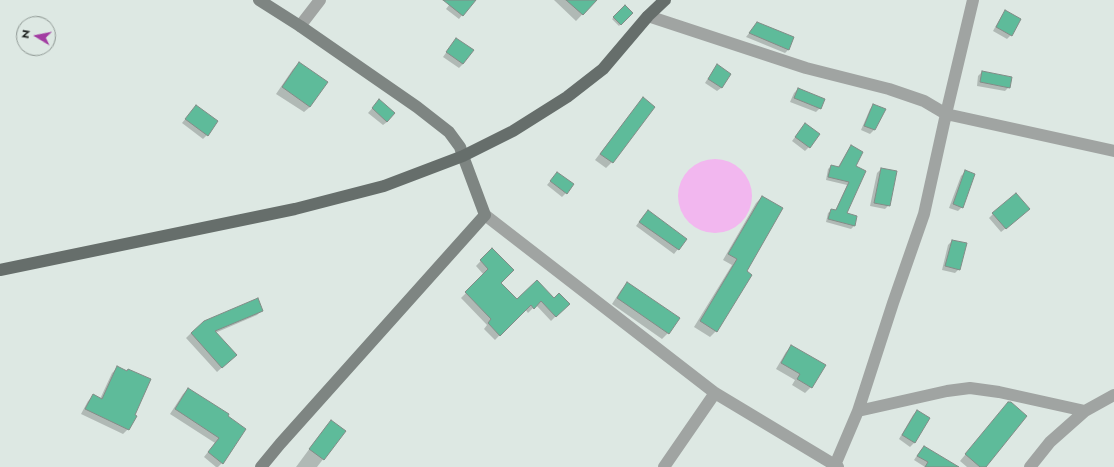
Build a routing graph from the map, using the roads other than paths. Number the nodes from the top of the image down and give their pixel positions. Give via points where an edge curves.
1 (259, 0) edge
2 (320, 0) edge
3 (666, 0) edge
4 (973, 0) edge
5 (648, 16) junction
6 (300, 26) junction
7 (946, 114) junction
8 (1114, 151) edge
9 (463, 156) junction
10 (485, 215) junction
11 (0, 270) edge
12 (715, 393) junction
13 (1114, 395) edge
14 (1085, 410) junction
15 (858, 411) junction
16 (836, 466) edge
17 (261, 467) edge
18 (664, 467) edge
19 (1030, 467) edge

1 - 6 street
2 - 6 street
3 - 5 main road
4 - 7 street
5 - 7 street via 806,68 924,100
5 - 9 main road via 603,69 567,97 513,131
6 - 9 street via 449,132
7 - 8 street
7 - 15 street via 924,214
9 - 10 street
9 - 11 main road via 384,186 303,207
10 - 12 street
10 - 17 street
12 - 16 street
12 - 18 street
13 - 14 street
14 - 15 street via 970,388
14 - 19 street via 1050,442
15 - 16 street

